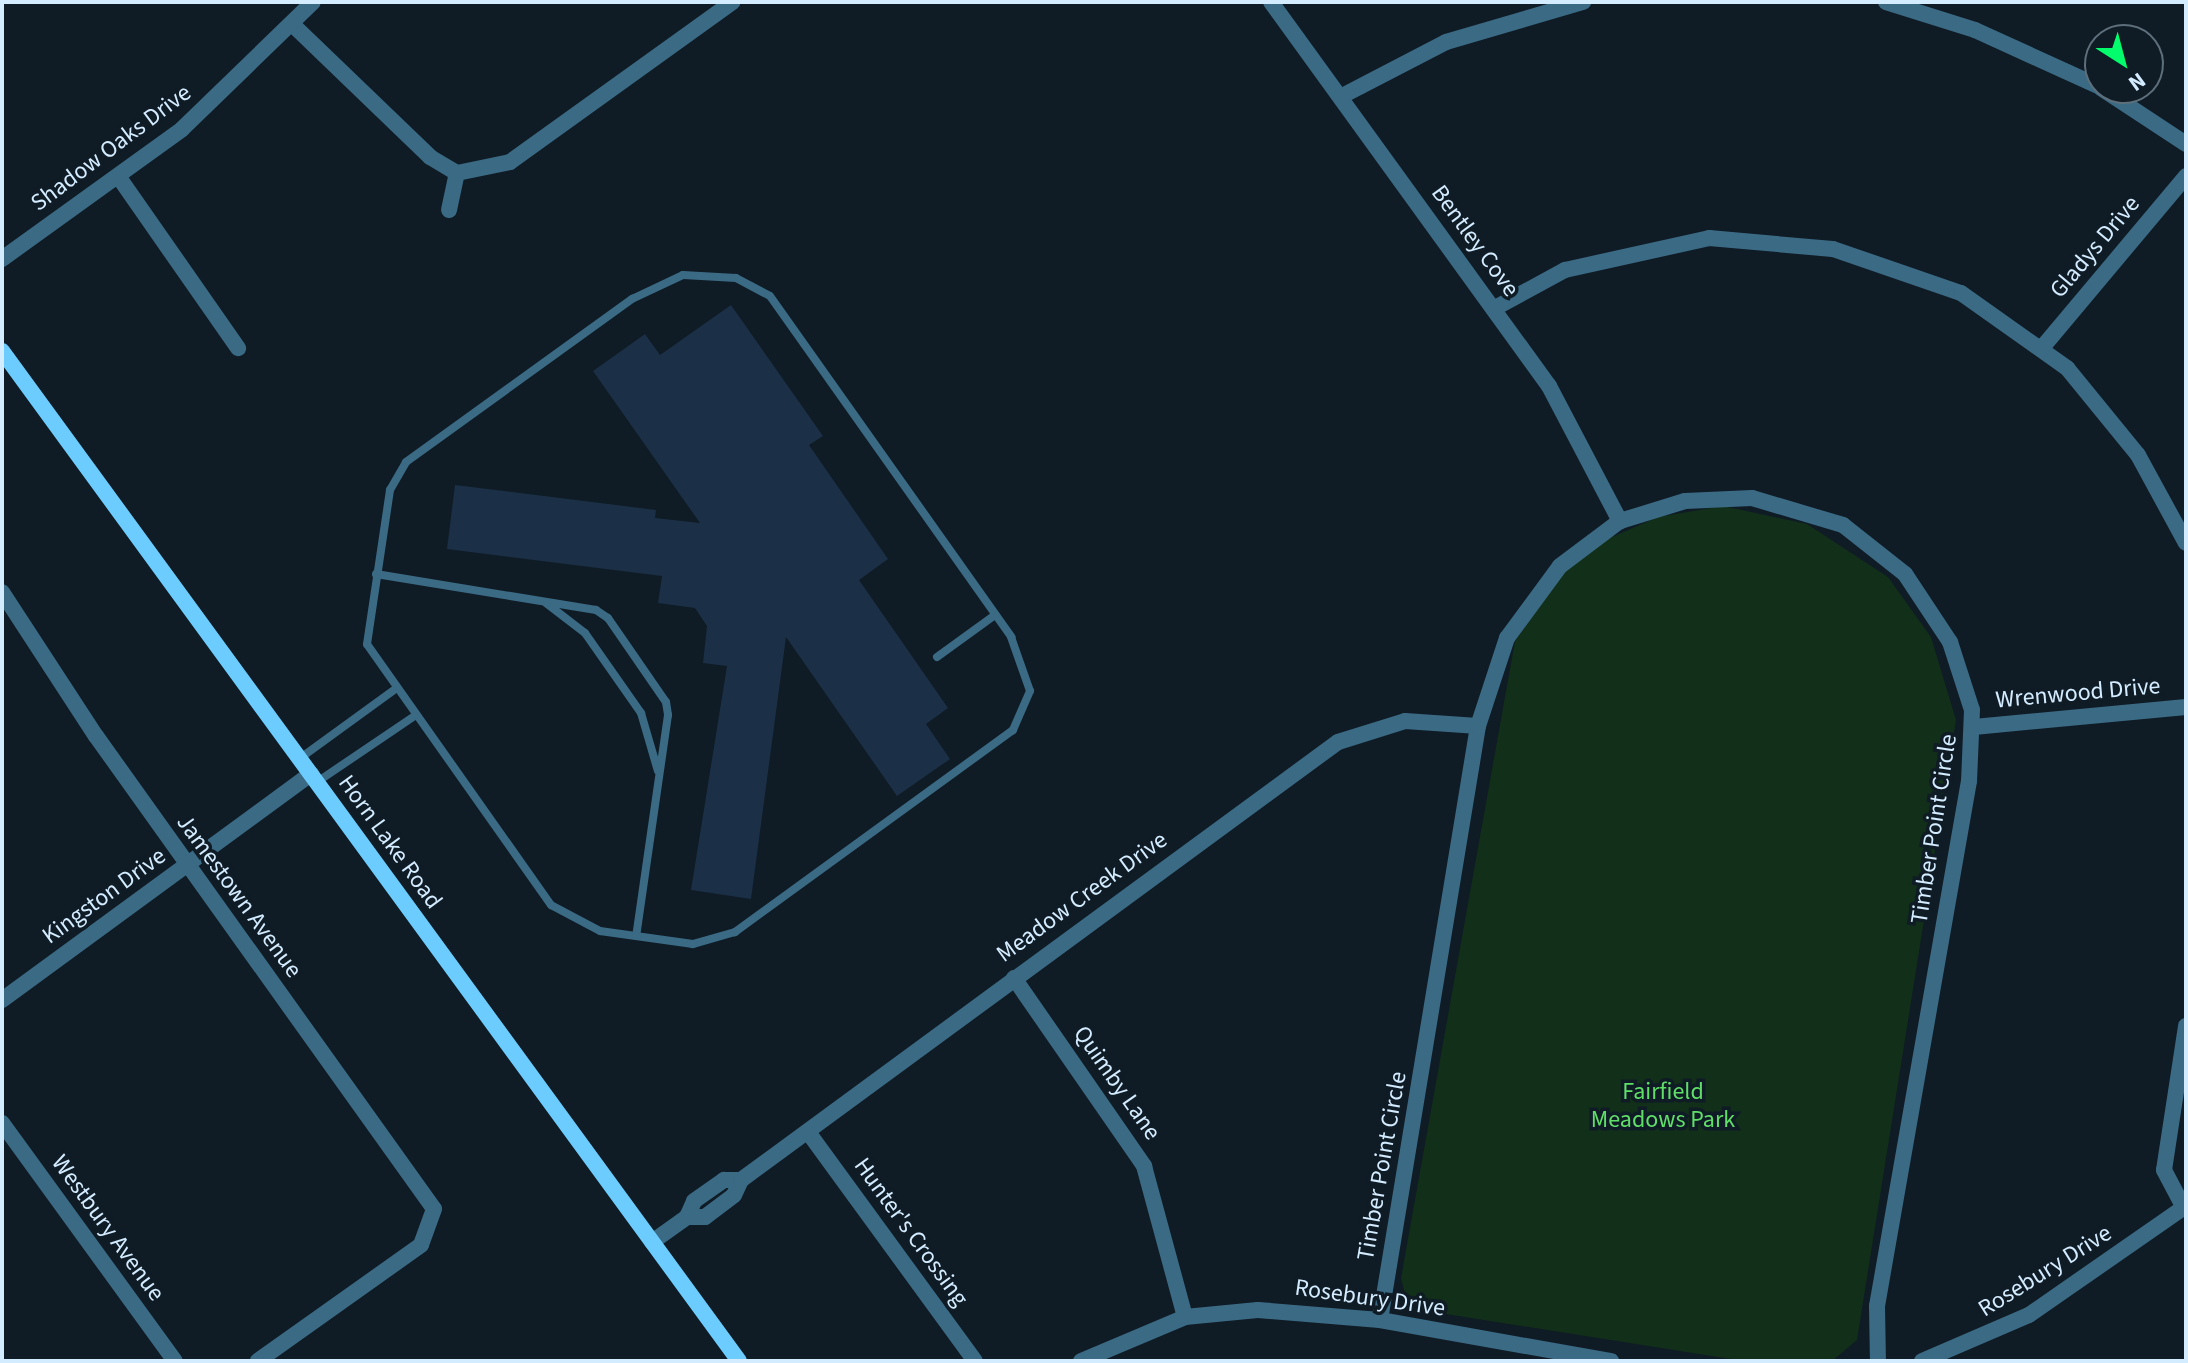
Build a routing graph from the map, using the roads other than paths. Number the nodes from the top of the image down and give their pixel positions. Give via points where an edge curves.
1 (313, 2) edge
2 (733, 2) edge
3 (1271, 2) edge
4 (1583, 2) edge
5 (1886, 2) edge
6 (1543, 6) edge
7 (292, 24) junction
8 (2084, 81) edge
9 (1342, 96) junction
10 (2125, 104) edge
11 (2186, 144) edge
12 (457, 173) junction
13 (118, 176) junction
14 (2186, 176) edge
15 (449, 210) dead end
16 (2, 259) edge
17 (1495, 308) junction
18 (238, 348) dead end
19 (2041, 349) junction
20 (2, 351) edge
21 (1620, 521) junction
22 (2186, 543) edge
23 (376, 574) junction
24 (2, 592) edge
25 (544, 601) junction
26 (995, 615) junction
27 (937, 657) dead end
28 (394, 690) junction
29 (2186, 707) edge
30 (413, 717) junction
31 (1478, 726) junction
32 (1974, 727) junction
33 (299, 759) junction
34 (659, 775) junction
35 (314, 778) junction
36 (186, 865) junction
37 (636, 936) junction
38 (1014, 978) junction
39 (2, 1000) edge
40 (2186, 1026) edge
41 (2, 1123) edge
42 (808, 1132) junction
43 (2185, 1207) edge
44 (652, 1242) junction
45 (1185, 1317) junction
46 (1380, 1320) junction
47 (175, 1361) edge
48 (258, 1361) edge
49 (739, 1361) edge
50 (975, 1361) edge
51 (1081, 1361) edge
52 (1611, 1361) edge
53 (1878, 1361) edge
54 (1922, 1361) edge

1 - 7 street, Shadow Oaks Drive
2 - 12 street via 510,162
3 - 9 street, Bentley Cove
4 - 6 street
5 - 8 street via 1975,30
6 - 9 street via 1446,42
7 - 12 street via 430,157
7 - 13 street, Shadow Oaks Drive via 188,123
9 - 17 street, Bentley Cove
10 - 11 street
12 - 15 street
13 - 16 street, Shadow Oaks Drive
13 - 18 street
14 - 19 street, Gladys Drive
17 - 19 street via 1541,278 1595,261 1709,238 1774,240 1833,249 1961,293
17 - 21 street, Bentley Cove via 1570,420
19 - 22 street via 2067,368 2138,455
20 - 33 main road, Horn Lake Road
21 - 31 street, Timber Point Circle via 1578,550 1532,598 1496,665
21 - 32 street, Timber Point Circle via 1720,497 1773,501 1843,525 1874,546 1933,609
23 - 25 lane
23 - 26 lane via 390,490 406,462 660,282 717,275 770,296
23 - 28 lane via 367,644
24 - 36 street, Jamestown Avenue
25 - 34 lane via 585,633 641,713
25 - 34 lane via 608,618 666,702
26 - 27 lane
26 - 37 lane via 1029,676 1013,730 735,932 693,944
28 - 30 lane
28 - 33 lane
29 - 32 street, Wrenwood Drive
30 - 35 lane
30 - 37 lane via 551,905 579,924
31 - 38 street, Meadow Creek Drive via 1405,721 1338,742
31 - 46 street, Timber Point Circle
32 - 53 street, Timber Point Circle via 1877,1306
33 - 35 main road, Horn Lake Road
34 - 37 lane
35 - 36 street, Kingston Drive
35 - 44 main road, Horn Lake Road
36 - 39 street, Kingston Drive
36 - 48 street, Jamestown Avenue via 429,1199 432,1226 421,1245
38 - 42 street, Meadow Creek Drive
38 - 45 street, Quimby Lane via 1144,1166
40 - 43 street via 2164,1170
41 - 47 street, Westbury Avenue
42 - 44 street, Meadow Creek Drive via 741,1180 724,1180 694,1201 687,1217
42 - 50 street, Hunter's Crossing
43 - 54 street, Rosebury Drive via 2029,1315
44 - 49 main road, Horn Lake Road
45 - 46 street, Rosebury Drive via 1284,1310
45 - 51 street, Rosebury Drive
46 - 52 street, Rosebury Drive

